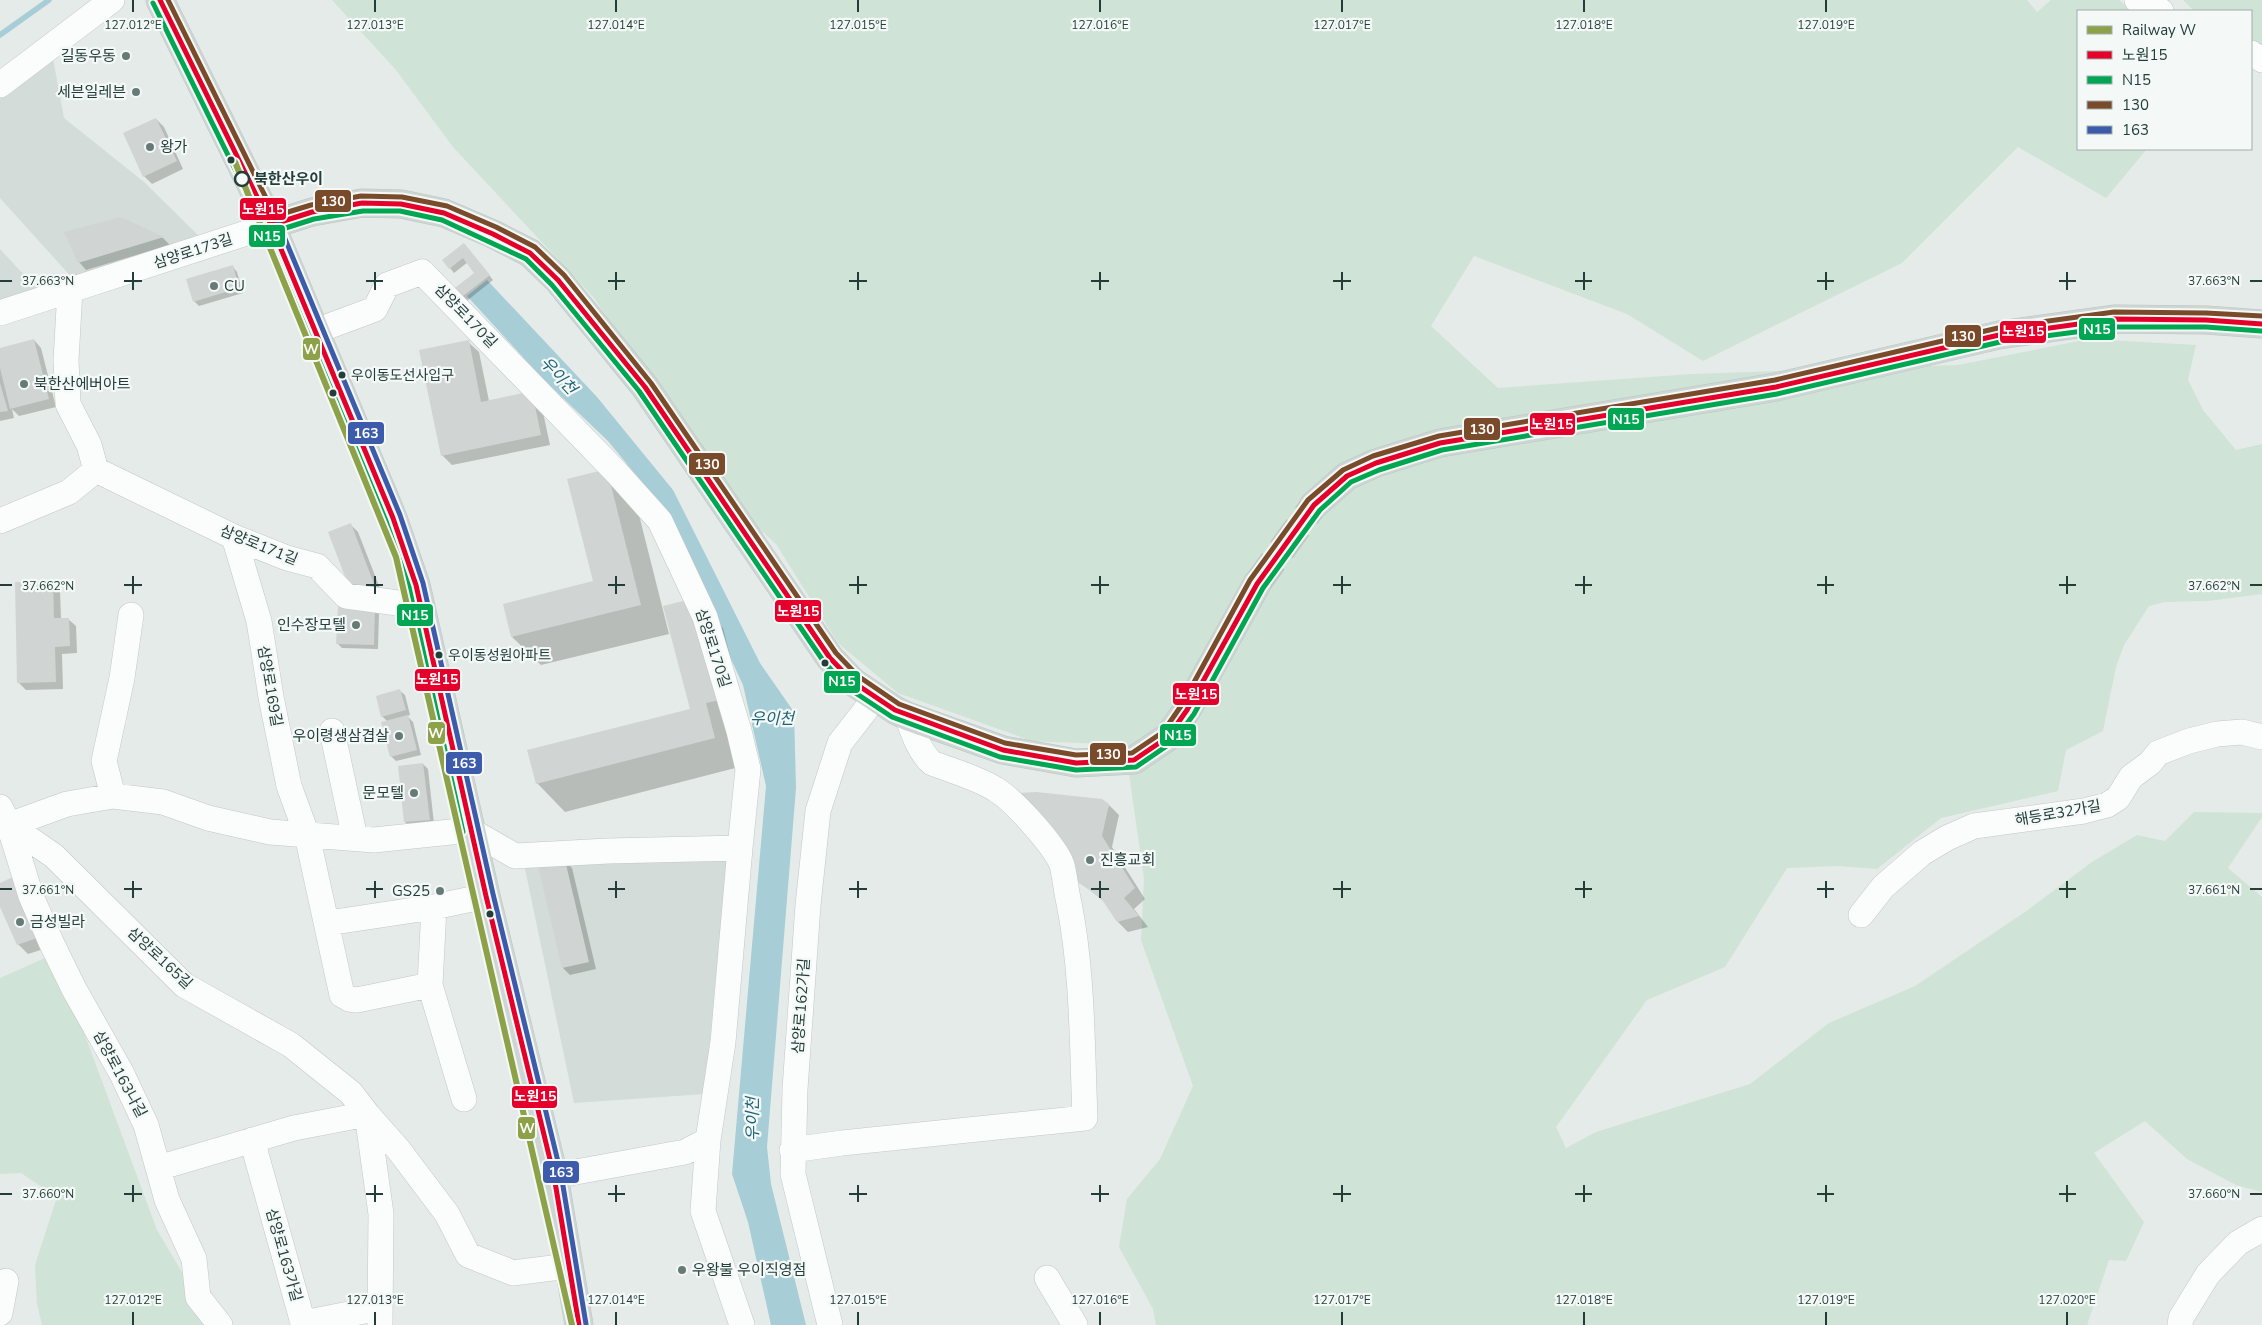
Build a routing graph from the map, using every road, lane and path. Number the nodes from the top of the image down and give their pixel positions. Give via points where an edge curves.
1 (112, 0) edge
2 (160, 0) edge
3 (2137, 0) edge
4 (2159, 10) edge
5 (0, 84) edge
6 (271, 225) junction
7 (70, 290) junction
8 (0, 314) edge
9 (2262, 324) edge
10 (316, 331) junction
11 (96, 470) junction
12 (1314, 505) tunnel mouth
13 (0, 521) edge
14 (234, 537) junction
15 (1256, 584) tunnel mouth
16 (420, 606) junction
17 (131, 615) dead end
18 (875, 698) junction
19 (907, 716) junction
20 (332, 731) dead end
21 (2262, 737) edge
22 (113, 796) junction
23 (3, 820) edge
24 (470, 830) junction
25 (307, 835) junction
26 (355, 838) junction
27 (740, 848) junction
28 (486, 896) junction
29 (434, 907) junction
30 (1861, 915) dead end
31 (328, 923) junction
32 (430, 985) junction
33 (464, 1099) dead end
34 (367, 1114) junction
35 (252, 1140) junction
36 (708, 1140) junction
37 (792, 1150) junction
38 (158, 1168) junction
39 (554, 1176) junction
40 (2262, 1229) edge
41 (568, 1266) junction
42 (1047, 1278) dead end
43 (6, 1281) dead end
44 (0, 1313) edge
45 (380, 1317) edge
46 (220, 1325) edge
47 (579, 1325) edge
48 (742, 1325) edge
49 (830, 1325) edge
50 (1075, 1325) edge
51 (2180, 1325) edge

1 - 5 street
2 - 6 main road
3 - 4 street
6 - 7 street, 삼양로173길
6 - 10 main road
6 - 18 main road via 312,212 362,203 401,204 444,213 530,253 558,280 645,387 830,658 853,682
7 - 8 street, 삼양로173길
7 - 11 street via 66,360 68,404
9 - 12 main road via 2114,319 1999,335 1776,387 1440,443 1376,463 1347,476
10 - 16 main road via 393,518
10 - 27 street, 삼양로170길 via 375,309 387,285 422,272 660,521 705,617 739,731 748,768
11 - 13 street via 69,492
11 - 14 street, 삼양로171길
14 - 16 street, 삼양로171길 via 317,566 346,596
14 - 25 street, 삼양로169길 via 259,621 289,786
15 - 19 main road via 1187,710 1168,737 1134,760 1076,763 1003,750
16 - 24 main road
17 - 22 street via 122,678 104,761
18 - 19 main road
18 - 37 street, 삼양로162가길 via 840,743 818,811 808,905
19 - 37 street via 913,733 932,763 995,789 1042,835 1061,865 1079,972 1085,1118
20 - 26 street
21 - 30 street, 해등로32가길 via 2242,732 2216,734 2158,753 2131,777 2118,798 2107,805 1974,826 1922,853 1883,887
22 - 23 street
22 - 25 street via 162,802 208,818 270,832
23 - 34 street, 삼양로165길 via 54,856 184,984 291,1045 351,1093
23 - 38 street, 삼양로163나길 via 31,896 74,989 122,1074 146,1125
24 - 26 street via 374,840
24 - 27 street via 515,856
24 - 28 main road
25 - 26 street
25 - 31 street, 삼양로169길
27 - 36 street, 삼양로170길 via 723,1042
28 - 29 street
28 - 39 main road
29 - 31 street
29 - 32 street
31 - 32 street, 삼양로169길 via 342,995 357,1000
32 - 33 street
34 - 35 street
34 - 41 street, 삼양로165길 via 447,1214 468,1255 513,1273
34 - 45 street, 삼양로163가길 via 381,1214
35 - 38 street
35 - 45 street, 삼양로163가길 via 303,1323
36 - 39 street via 685,1152
36 - 48 street, 삼양로170길 via 703,1211
37 - 49 street, 삼양로162가길 via 793,1174
38 - 46 street, 삼양로163나길 via 167,1200 194,1259 198,1297
39 - 41 main road
40 - 51 street via 2238,1243 2208,1274
41 - 47 main road
42 - 50 street
43 - 44 street

